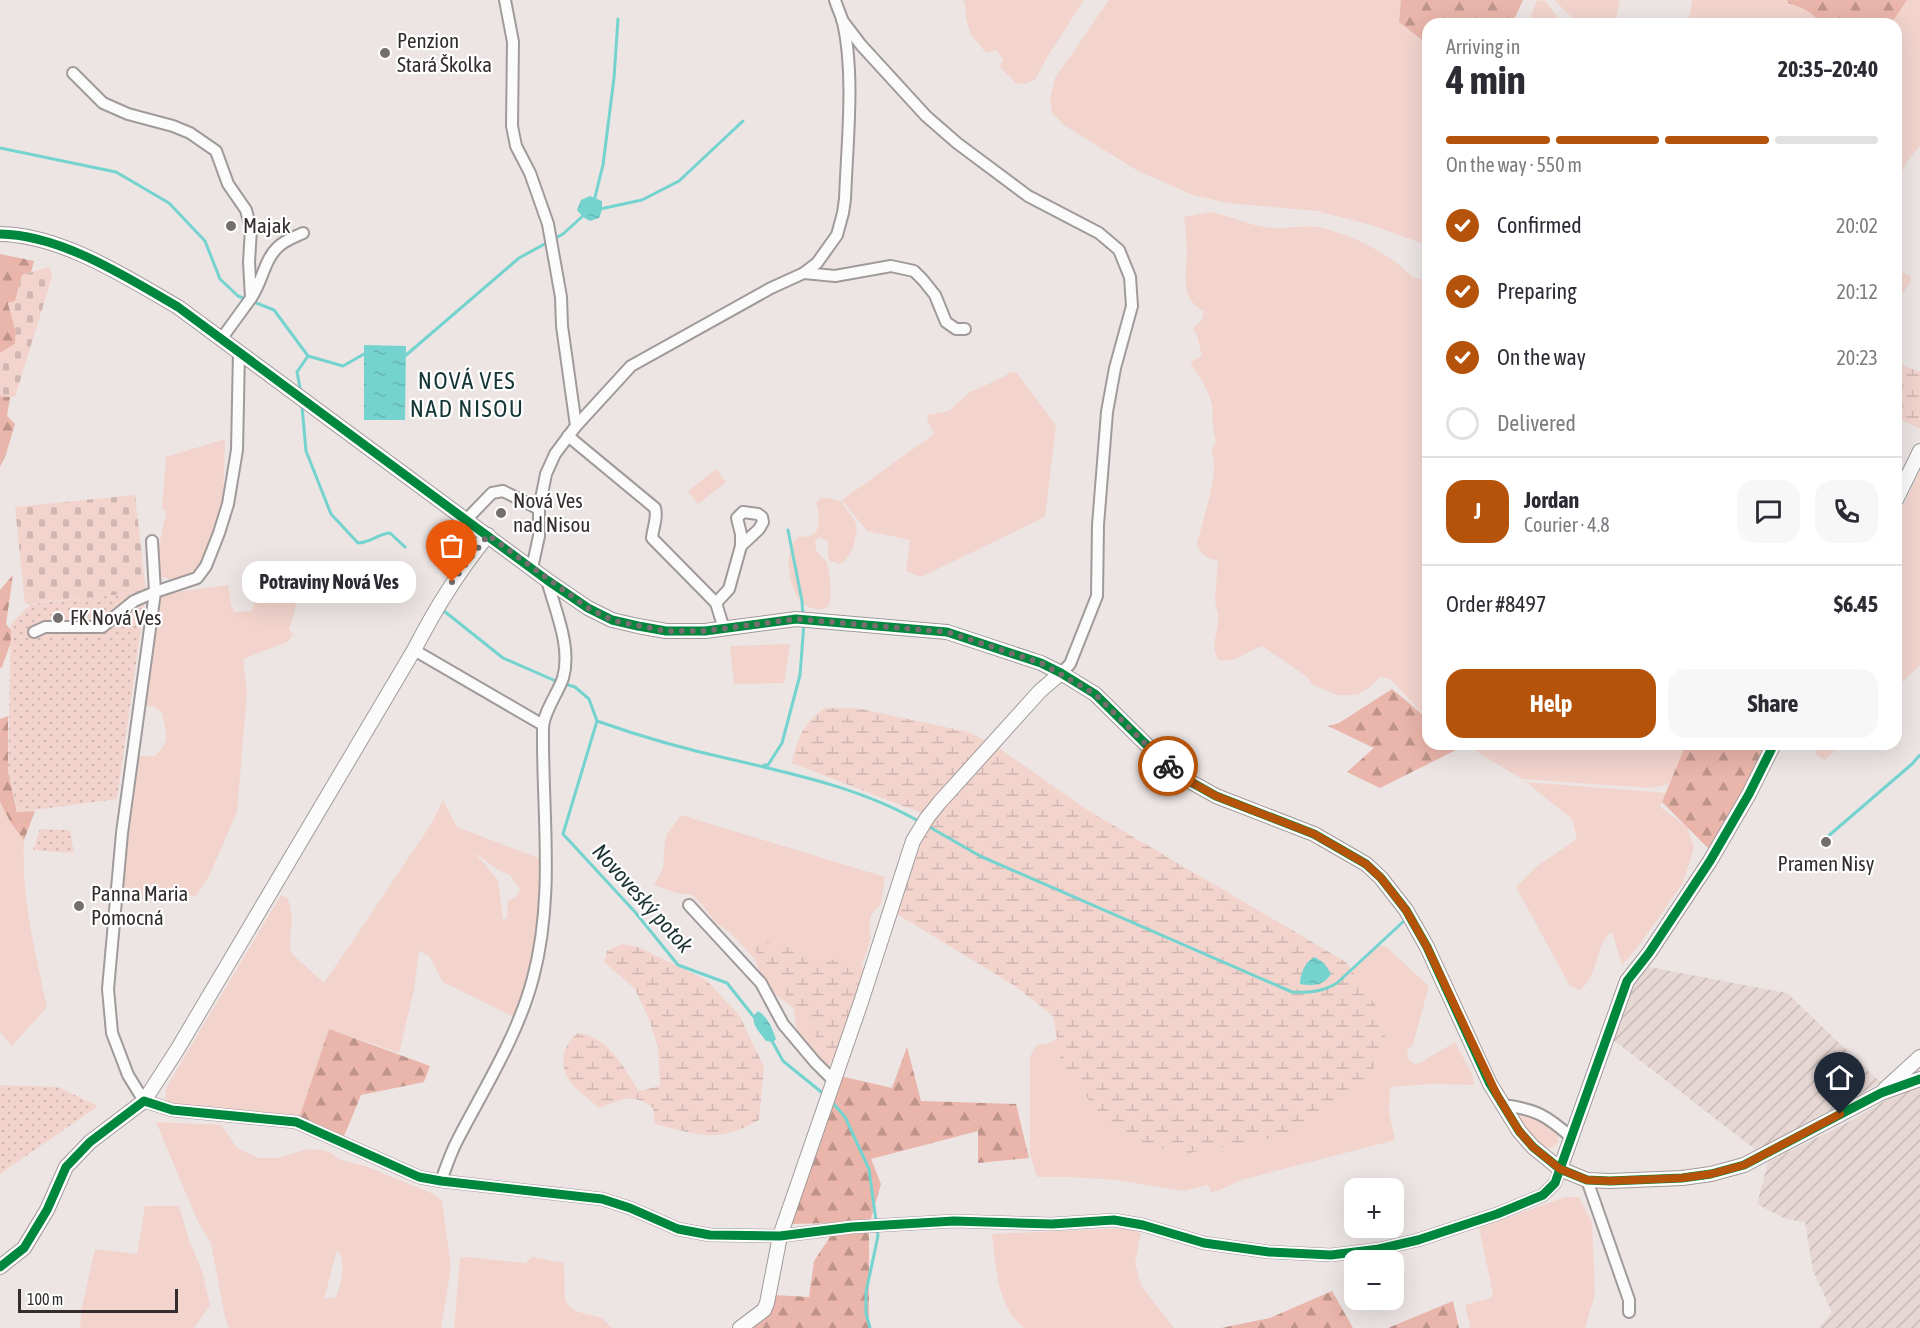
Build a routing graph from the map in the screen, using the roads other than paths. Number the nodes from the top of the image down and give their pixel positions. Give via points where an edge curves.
1 (505, 0) edge
2 (834, 1) edge
3 (842, 20) junction
4 (861, 45) junction
5 (847, 49) junction
6 (73, 73) dead end
7 (303, 233) dead end
8 (0, 234) edge
9 (804, 273) junction
10 (251, 298) junction
11 (965, 329) dead end
12 (222, 338) junction
13 (240, 352) junction
14 (576, 426) junction
15 (568, 436) junction
16 (1920, 451) edge
17 (1902, 488) edge
18 (539, 509) junction
19 (466, 520) junction
20 (488, 535) junction
21 (152, 541) dead end
22 (741, 546) dead end
23 (532, 568) junction
24 (547, 580) junction
25 (155, 592) junction
26 (716, 603) junction
27 (724, 629) junction
28 (34, 632) dead end
29 (414, 650) junction
30 (1061, 673) junction
31 (543, 725) junction
32 (1771, 750) edge
33 (689, 905) dead end
34 (1920, 1057) edge
35 (1920, 1079) edge
36 (834, 1081) junction
37 (1881, 1093) junction
38 (144, 1101) junction
39 (1503, 1105) junction
40 (1571, 1137) junction
41 (1560, 1169) junction
42 (1587, 1180) junction
43 (441, 1181) junction
44 (780, 1236) junction
45 (0, 1267) edge
46 (1629, 1312) dead end
47 (741, 1328) edge

1 - 14 street via 513,42 512,126 516,146 548,224
2 - 3 street
3 - 4 street
3 - 5 street
4 - 5 street
4 - 30 street via 918,108 957,143 1028,196 1099,233 1119,250 1130,277 1132,306 1107,412 1097,596 1070,664
5 - 9 street via 843,213 834,242
6 - 10 street via 103,103 190,133 216,151 228,184 250,221
7 - 10 street via 277,248
8 - 12 street via 41,241 105,266 178,307
9 - 11 street via 835,276 891,266 914,272 934,295 946,322 956,329
9 - 14 street via 632,366
10 - 12 street
12 - 13 street
13 - 19 street
13 - 25 street via 237,450 219,533 197,578
14 - 15 street
15 - 18 street via 546,474
15 - 26 street via 655,508 652,538
16 - 17 street
18 - 19 street via 503,491 492,493
18 - 23 street via 539,536
19 - 20 street
20 - 23 street
20 - 29 street via 462,567
21 - 25 street
22 - 26 street via 729,589
23 - 24 street
24 - 27 street via 612,620 666,631
24 - 31 street via 563,640 565,667
25 - 28 street via 134,601 102,627 45,627
25 - 38 street via 122,833 108,988 112,1033 128,1075
26 - 27 street
27 - 30 street via 796,619 947,632
29 - 31 street
29 - 38 street
30 - 36 street via 939,803 913,841
30 - 39 street via 1095,694 1182,777 1216,796 1314,834 1366,864 1381,878 1406,910 1427,947
31 - 43 street via 547,869 533,980 519,1018
32 - 40 street via 1710,861 1627,981
33 - 36 street via 756,977 783,1024
34 - 37 street
35 - 37 street
36 - 44 street
37 - 42 street via 1744,1165 1682,1178
38 - 43 street via 172,1110 296,1122 419,1177
38 - 45 street via 90,1142 66,1167 24,1248
39 - 40 street via 1541,1114
39 - 41 street via 1533,1147
40 - 41 street
41 - 42 street
41 - 44 street via 1556,1183 1543,1195 1497,1214 1418,1240 1330,1255 1204,1243 1114,1220 1052,1224 954,1221
42 - 46 street via 1629,1300
43 - 44 street via 602,1199 678,1229 710,1235
44 - 47 street via 767,1303

